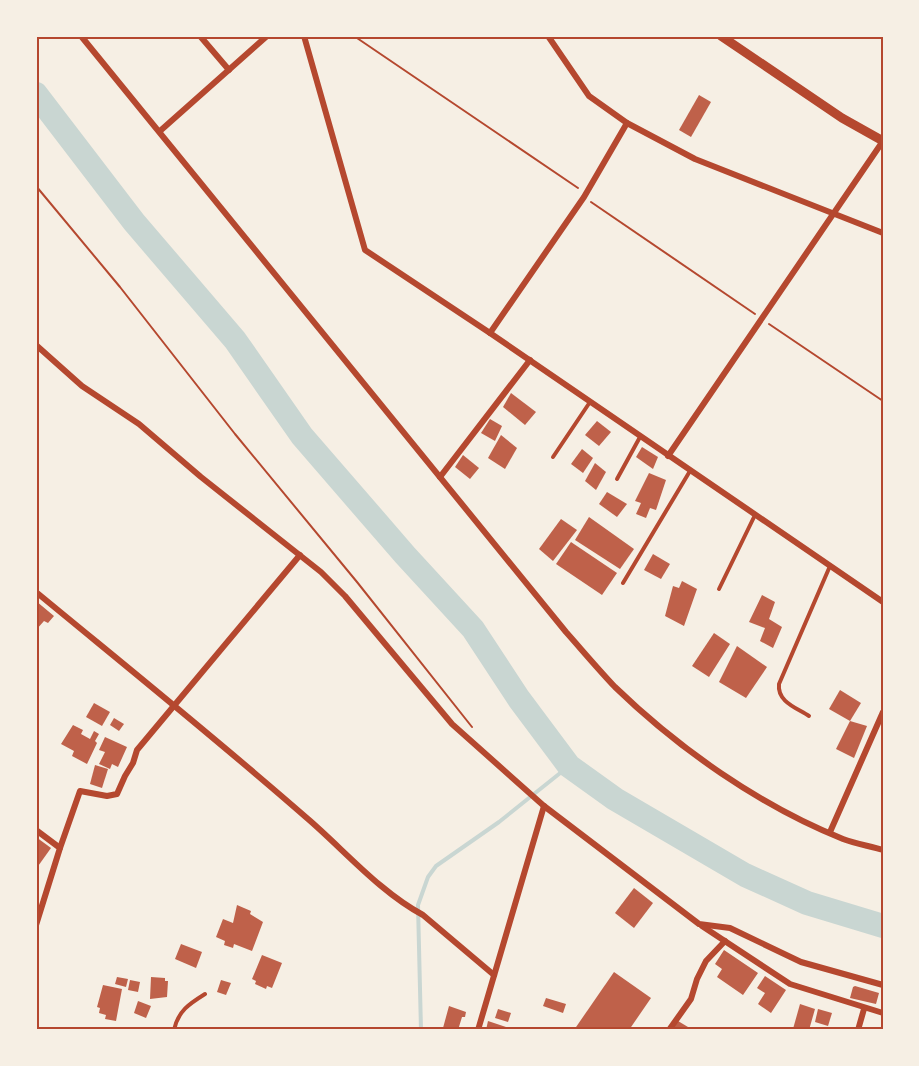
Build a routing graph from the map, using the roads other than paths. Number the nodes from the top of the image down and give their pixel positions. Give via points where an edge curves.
1 (81, 36) edge
2 (200, 36) edge
3 (267, 36) edge
4 (304, 36) edge
5 (548, 36) edge
6 (721, 36) edge
7 (229, 70) junction
8 (627, 123) junction
9 (160, 131) junction
10 (883, 141) edge
11 (834, 213) junction
12 (883, 233) edge
13 (490, 333) junction
14 (36, 345) edge
15 (530, 360) junction
16 (590, 402) junction
17 (640, 437) junction
18 (669, 456) junction
19 (553, 457) dead end
20 (690, 471) junction
21 (440, 477) junction
22 (617, 479) dead end
23 (755, 515) junction
24 (300, 555) junction
25 (830, 566) junction
26 (623, 583) dead end
27 (719, 589) dead end
28 (36, 592) edge
29 (883, 602) edge
30 (174, 706) junction
31 (883, 712) edge
32 (809, 716) dead end
33 (880, 727) edge
34 (544, 806) junction
35 (36, 830) edge
36 (830, 832) junction
37 (60, 848) junction
38 (883, 850) edge
39 (699, 924) junction
40 (36, 925) edge
41 (725, 941) junction
42 (494, 975) junction
43 (883, 985) edge
44 (205, 994) dead end
45 (864, 1009) junction
46 (883, 1013) edge
47 (174, 1030) edge
48 (478, 1030) edge
49 (669, 1030) edge
50 (858, 1030) edge

1 - 9 street
2 - 7 street
3 - 7 street
4 - 13 street via 365,250
5 - 8 street via 590,96
6 - 10 street
7 - 9 street
8 - 11 street via 694,159
8 - 13 street via 585,195
9 - 21 street
10 - 11 street
11 - 12 street
11 - 18 street
13 - 15 street
14 - 24 street via 82,386 139,424
15 - 16 street
15 - 21 street
16 - 17 street
16 - 19 lane
17 - 18 street
17 - 22 lane
18 - 20 street
20 - 23 street
20 - 26 lane
21 - 36 street via 615,687 688,750 746,789
23 - 25 street
23 - 27 lane
24 - 30 street
24 - 34 street via 345,596 452,724
25 - 29 street
25 - 32 lane via 778,690 782,699
28 - 30 street
30 - 37 street via 137,750 117,794 80,791
30 - 42 street via 409,908 423,915
31 - 33 street
33 - 36 street
34 - 39 street
34 - 42 street
35 - 37 street
36 - 38 street
37 - 40 street
39 - 41 street
39 - 43 street via 730,928 801,962
41 - 45 street via 790,984
41 - 49 street via 706,961 691,999
42 - 48 street
44 - 47 lane via 185,1007
45 - 46 street
45 - 50 street

